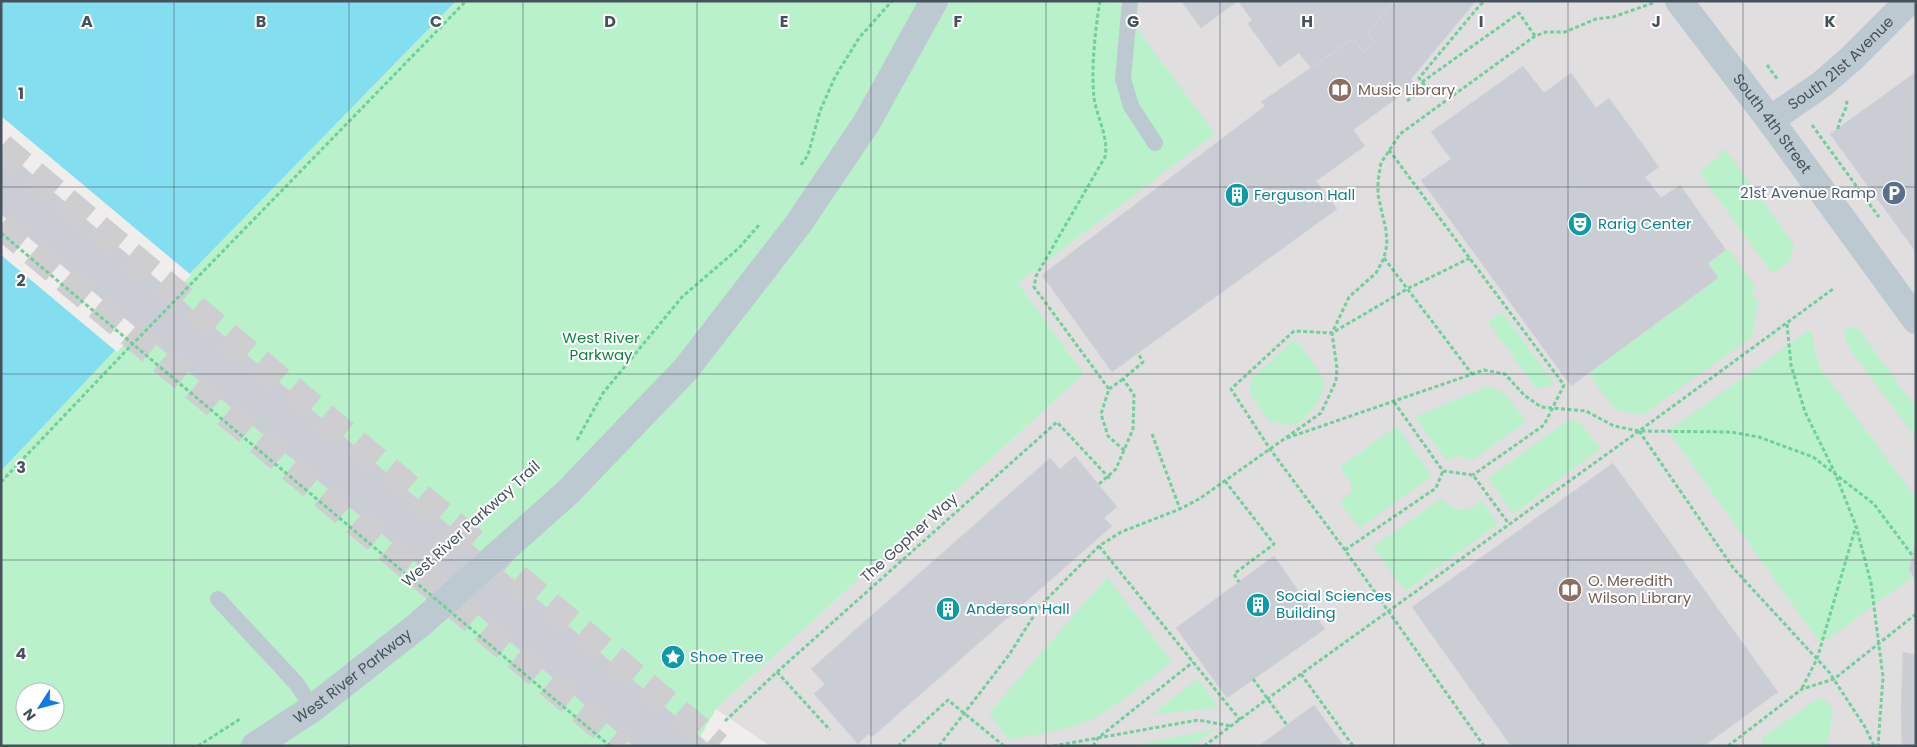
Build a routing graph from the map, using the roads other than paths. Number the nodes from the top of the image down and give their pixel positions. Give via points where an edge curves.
1 (934, 1) edge
2 (1130, 1) edge
3 (1679, 1) edge
4 (1910, 1) edge
5 (1770, 120) junction
6 (1155, 142) dead end
7 (1916, 320) edge
8 (218, 598) dead end
9 (313, 708) junction
10 (255, 746) edge

1 - 9 street, West River Parkway via 867,122 841,161 799,223 686,369 567,493 522,534 420,624
2 - 6 lane via 1122,79 1131,106
3 - 5 street, South 4th Street
4 - 5 street, South 21st Avenue via 1822,84
5 - 7 street, South 4th Street
8 - 9 lane via 296,683
9 - 10 street, West River Parkway

